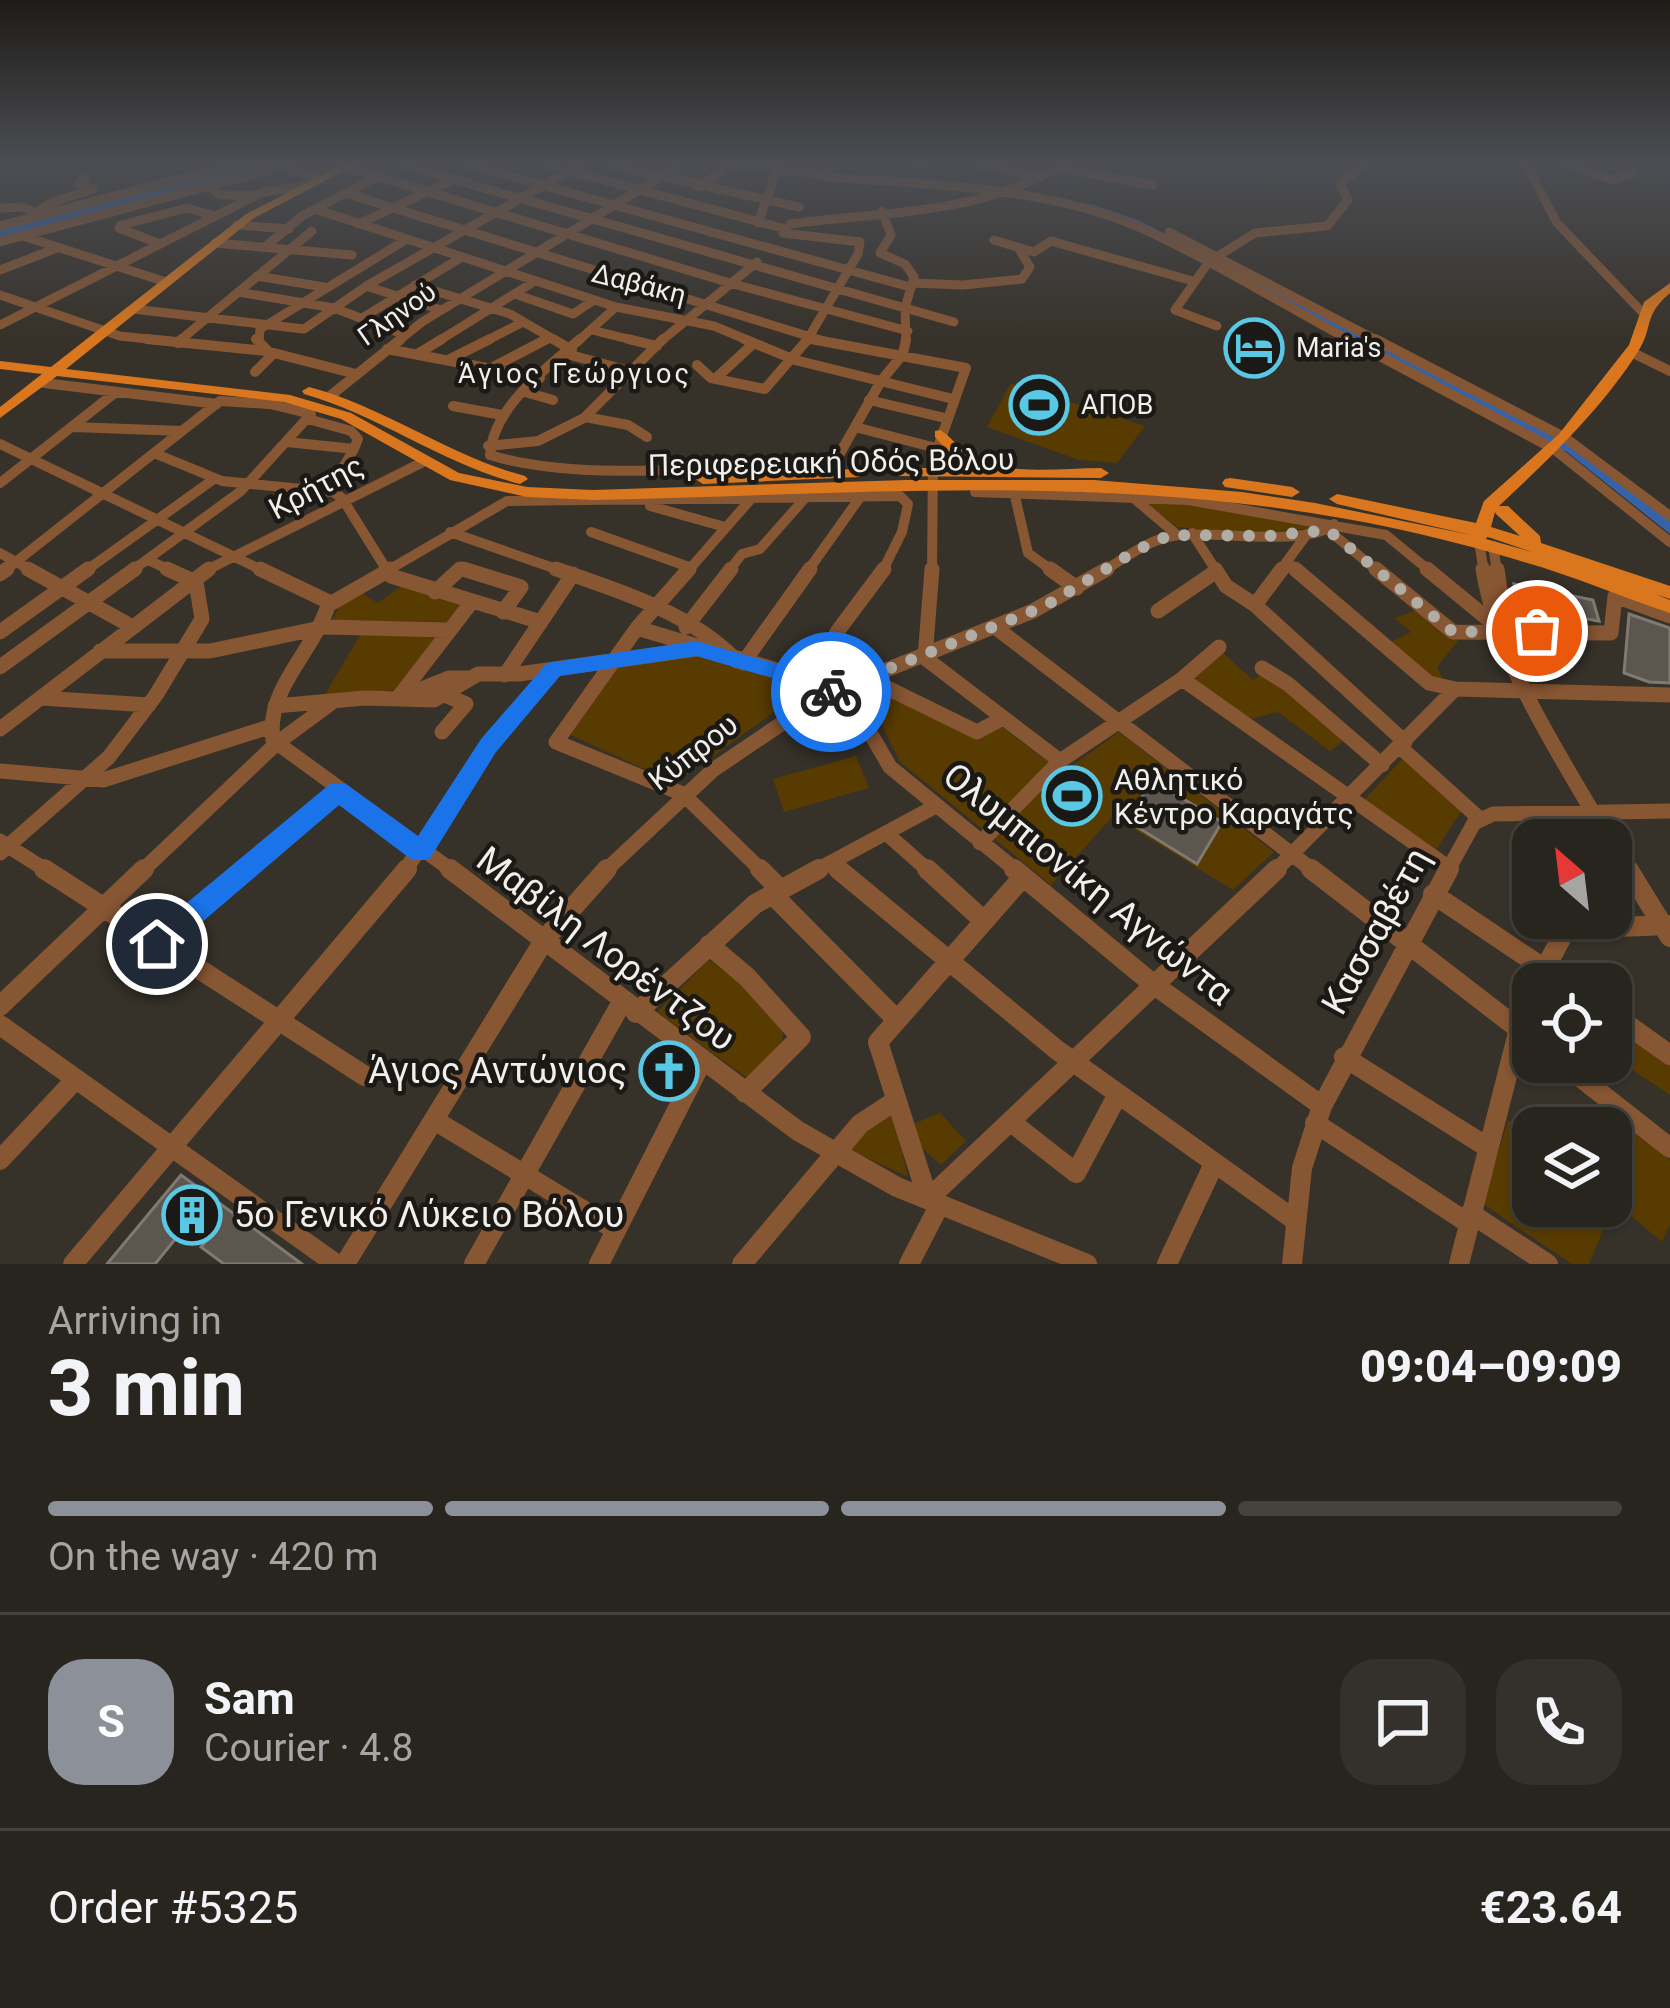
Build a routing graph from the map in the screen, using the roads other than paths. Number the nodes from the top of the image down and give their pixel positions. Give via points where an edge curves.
1 (74, 223) edge
2 (130, 223) edge
3 (201, 223) edge
4 (240, 223) edge
5 (295, 223) edge
6 (355, 223) edge
7 (441, 223) edge
8 (476, 223) edge
9 (530, 223) edge
10 (585, 223) edge
11 (601, 223) edge
12 (673, 223) edge
13 (758, 223) edge
14 (789, 223) edge
15 (805, 223) edge
16 (888, 223) edge
17 (1124, 223) edge
18 (1330, 223) edge
19 (1557, 223) edge
20 (358, 224) joint
21 (122, 225) joint
22 (237, 225) junction
23 (0, 227) edge
24 (786, 228) junction
25 (286, 229) junction
26 (464, 230) junction
27 (567, 234) junction
28 (817, 235) junction
29 (23, 236) junction
30 (407, 239) junction
31 (994, 240) dead end
32 (215, 243) junction
33 (160, 244) junction
34 (265, 247) junction
35 (1, 248) edge
36 (57, 248) junction
37 (433, 248) junction
38 (290, 249) junction
39 (1019, 249) junction
40 (771, 250) junction
41 (538, 252) junction
42 (812, 252) dead end
43 (352, 255) dead end
44 (462, 257) junction
45 (1213, 260) junction
46 (752, 266) junction
47 (116, 267) junction
48 (0, 270) edge
49 (506, 271) junction
50 (847, 272) junction
51 (257, 276) junction
52 (1193, 280) junction
53 (535, 281) junction
54 (166, 282) junction
55 (730, 283) junction
56 (415, 285) junction
57 (640, 285) junction
58 (911, 285) junction
59 (366, 286) junction
60 (324, 287) junction
61 (1670, 287) edge
62 (835, 290) junction
63 (238, 292) junction
64 (515, 293) junction
65 (0, 296) edge
66 (397, 296) junction
67 (461, 298) junction
68 (594, 300) junction
69 (302, 301) junction
70 (704, 304) junction
71 (615, 306) junction
72 (34, 308) junction
73 (334, 308) junction
74 (491, 308) junction
75 (823, 308) junction
76 (905, 308) junction
77 (133, 309) junction
78 (441, 310) junction
79 (1644, 314) junction
80 (208, 318) junction
81 (362, 318) junction
82 (682, 320) junction
83 (523, 322) junction
84 (954, 322) dead end
85 (266, 324) junction
86 (0, 325) edge
87 (1217, 326) dead end
88 (592, 330) junction
89 (908, 331) junction
90 (103, 332) junction
91 (405, 335) junction
92 (550, 337) junction
93 (807, 338) junction
94 (487, 339) junction
95 (177, 343) junction
96 (754, 343) junction
97 (86, 345) junction
98 (657, 346) junction
99 (387, 349) junction
100 (272, 352) junction
101 (569, 352) junction
102 (1631, 352) junction
103 (418, 353) junction
104 (514, 353) junction
105 (903, 355) junction
106 (31, 358) junction
107 (450, 358) junction
108 (795, 360) junction
109 (0, 361) edge
110 (698, 365) dead end
111 (495, 366) junction
112 (1670, 370) edge
113 (255, 372) dead end
114 (633, 372) junction
115 (356, 374) junction
116 (48, 376) junction
117 (540, 378) junction
118 (715, 380) junction
119 (880, 381) junction
120 (113, 385) junction
121 (525, 392) junction
122 (330, 396) junction
123 (953, 399) junction
124 (553, 400) dead end
125 (869, 400) junction
126 (221, 402) junction
127 (453, 406) dead end
128 (2, 409) edge
129 (502, 415) junction
130 (310, 416) junction
131 (585, 417) junction
132 (74, 427) junction
133 (855, 427) junction
134 (182, 431) junction
135 (940, 433) junction
136 (647, 437) dead end
137 (287, 442) junction
138 (1559, 443) junction
139 (0, 444) edge
140 (488, 446) junction
141 (354, 449) junction
142 (154, 453) junction
143 (31, 460) junction
144 (423, 462) junction
145 (1005, 472) junction
146 (214, 478) junction
147 (933, 478) junction
148 (0, 483) edge
149 (250, 484) junction
150 (1512, 489) junction
151 (975, 492) dead end
152 (1014, 492) junction
153 (101, 494) junction
154 (336, 495) junction
155 (1130, 495) junction
156 (861, 496) junction
157 (806, 497) junction
158 (751, 499) junction
159 (1670, 501) edge
160 (646, 502) junction
161 (1651, 502) junction
162 (1502, 510) junction
163 (1670, 516) edge
164 (154, 520) junction
165 (725, 527) junction
166 (1331, 527) junction
167 (450, 532) junction
168 (591, 532) dead end
169 (1184, 533) junction
170 (184, 534) junction
171 (1307, 534) junction
172 (1486, 538) junction
173 (712, 542) junction
174 (1670, 542) edge
175 (0, 553) edge
176 (1559, 553) junction
177 (742, 554) junction
178 (232, 556) junction
179 (148, 560) junction
180 (16, 561) junction
181 (1287, 562) junction
182 (689, 567) junction
183 (386, 571) junction
184 (1215, 572) junction
185 (0, 574) edge
186 (573, 574) junction
187 (192, 578) junction
188 (63, 587) junction
189 (1078, 588) junction
190 (435, 592) junction
191 (1670, 593) edge
192 (89, 602) junction
193 (470, 603) junction
194 (330, 604) junction
195 (1255, 605) junction
196 (658, 606) junction
197 (1157, 610) dead end
198 (503, 612) junction
199 (1670, 612) edge
200 (541, 622) junction
201 (131, 626) junction
202 (320, 627) junction
203 (686, 627) junction
204 (994, 627) junction
205 (637, 628) junction
206 (1500, 629) junction
207 (449, 630) junction
208 (0, 632) edge
209 (1219, 647) dead end
210 (696, 649) junction
211 (100, 650) junction
212 (184, 653) junction
213 (925, 654) junction
214 (610, 662) junction
215 (740, 662) junction
216 (0, 667) edge
217 (1262, 668) dead end
218 (554, 669) junction
219 (505, 675) junction
220 (865, 677) junction
221 (470, 678) junction
222 (1182, 679) junction
223 (843, 686) junction
224 (820, 689) junction
225 (1455, 689) junction
226 (1522, 689) junction
227 (445, 695) junction
228 (1670, 695) edge
229 (40, 698) junction
230 (397, 699) junction
231 (334, 701) junction
232 (149, 705) junction
233 (275, 706) junction
234 (1003, 718) junction
235 (1118, 722) junction
236 (0, 729) edge
237 (442, 732) dead end
238 (273, 735) junction
239 (1402, 744) junction
240 (1060, 761) junction
241 (1382, 765) junction
242 (0, 771) edge
243 (86, 779) junction
244 (338, 791) junction
245 (683, 794) junction
246 (1349, 798) junction
247 (936, 806) junction
248 (1670, 811) edge
249 (1592, 812) junction
250 (1479, 818) junction
251 (1596, 819) edge
252 (886, 833) junction
253 (980, 842) junction
254 (3, 847) edge
255 (421, 852) junction
256 (1292, 855) junction
257 (830, 862) junction
258 (1448, 867) junction
259 (1632, 876) edge
260 (1022, 878) junction
261 (776, 892) junction
262 (1433, 894) junction
263 (104, 909) junction
264 (984, 921) junction
265 (1667, 929) edge
266 (545, 939) junction
267 (1406, 943) junction
268 (157, 944) junction
269 (709, 945) junction
270 (946, 963) junction
271 (1523, 963) edge
272 (1547, 963) edge
273 (1153, 984) junction
274 (0, 1006) edge
275 (629, 1008) junction
276 (897, 1020) junction
277 (279, 1023) junction
278 (1512, 1023) edge
279 (0, 1025) edge
280 (1632, 1028) edge
281 (1670, 1054) edge
282 (1344, 1058) junction
283 (701, 1063) junction
284 (1072, 1064) junction
285 (1512, 1075) edge
286 (364, 1076) dead end
287 (76, 1078) junction
288 (1588, 1083) edge
289 (745, 1093) junction
290 (1117, 1096) junction
291 (895, 1101) junction
292 (1318, 1114) junction
293 (434, 1120) junction
294 (1011, 1122) junction
295 (171, 1147) junction
296 (1487, 1147) junction
297 (1670, 1148) edge
298 (836, 1154) junction
299 (0, 1160) edge
300 (1213, 1166) junction
301 (525, 1175) junction
302 (934, 1202) junction
303 (1469, 1218) junction
304 (1296, 1221) junction
305 (616, 1230) junction
306 (73, 1264) edge
307 (340, 1264) edge
308 (474, 1264) edge
309 (599, 1264) edge
310 (742, 1264) edge
311 (910, 1264) edge
312 (1087, 1264) edge
313 (1167, 1264) edge
314 (1292, 1264) edge
315 (1459, 1264) edge
316 (1548, 1264) edge

1 - 29 street
2 - 21 street
3 - 33 street
4 - 22 main road
5 - 25 street
6 - 20 street, Δαβάκη
7 - 26 street
8 - 26 street
9 - 27 street
10 - 27 street, Γληνού
11 - 46 street
12 - 40 street
13 - 24 street
14 - 24 street
15 - 24 street
16 - 58 street via 880,253 906,265
17 - 45 street
18 - 45 street via 1255,233
19 - 79 street
20 - 30 street, Δαβάκη
21 - 33 street via 118,230
22 - 25 street
22 - 32 main road
23 - 29 street
24 - 28 street
24 - 40 street
25 - 34 street
25 - 38 street via 312,231
26 - 37 street
26 - 41 street
27 - 41 street, Γληνού
27 - 55 street
28 - 42 street
28 - 50 street via 859,240
29 - 35 street
29 - 36 street
30 - 37 street, Δαβάκη
30 - 60 street
31 - 39 street
32 - 34 street
32 - 54 main road
33 - 47 street
34 - 38 street
36 - 47 street
36 - 48 street
37 - 44 street, Δαβάκη
37 - 59 street
38 - 43 street
38 - 51 street
39 - 52 street via 1041,250 1051,241
39 - 58 street via 1030,267 1022,279
40 - 46 street
40 - 50 street
41 - 49 street, Γληνού
41 - 57 street
44 - 49 street, Δαβάκη
44 - 56 street
45 - 52 street
45 - 138 street
46 - 55 street
46 - 62 street
47 - 54 street
47 - 72 street
49 - 53 street, Δαβάκη
49 - 67 street, Γληνού
50 - 58 street
50 - 62 street
51 - 60 street
51 - 63 street
52 - 87 street via 1174,310
53 - 64 street
53 - 68 street, Δαβάκη
54 - 77 main road
55 - 70 street
55 - 75 street
56 - 66 street
56 - 67 street
57 - 70 street
57 - 71 street
58 - 76 street
59 - 66 street
59 - 73 street
60 - 69 street
61 - 79 main road
62 - 75 street
62 - 76 street
63 - 69 street
63 - 80 street
64 - 68 street via 574,314
64 - 74 street
65 - 72 street
66 - 78 street
66 - 81 street
67 - 74 street
67 - 78 street, Γληνού
68 - 71 street, Δαβάκη
69 - 73 street
69 - 85 street
70 - 82 street
70 - 93 street
71 - 82 street, Δαβάκη
71 - 88 street
72 - 86 street
72 - 90 street
73 - 81 street
73 - 85 street via 302,329
74 - 83 street
74 - 103 street
75 - 89 street
75 - 93 street
76 - 84 street
76 - 89 street
77 - 80 street
77 - 90 main road
78 - 91 street, Γληνού
79 - 102 main road
80 - 85 street
80 - 95 street
81 - 91 street
82 - 96 street, Δαβάκη
82 - 98 street
83 - 92 street
83 - 94 street
85 - 100 street via 256,339
88 - 98 street
88 - 101 street
89 - 105 street
90 - 95 street
90 - 97 main road
91 - 99 street, Γληνού
92 - 101 street
92 - 104 street
93 - 105 street
93 - 108 street
94 - 104 street
94 - 107 street
95 - 100 street
96 - 108 street, Δαβάκη
96 - 118 street
97 - 106 main road
97 - 116 main road
98 - 114 street
99 - 103 street
99 - 115 street, Γληνού
100 - 113 street
100 - 115 street
101 - 114 street
101 - 117 street
102 - 112 street
102 - 138 main road
103 - 107 street
104 - 111 street
105 - 119 street
105 - 123 street via 967,368
106 - 109 main road, Περιφερειακή Οδός Βόλου
106 - 116 main road, Περιφερειακή Οδός Βόλου
107 - 111 street
108 - 118 street via 767,388
108 - 119 street, Δαβάκη
109 - 116 main road, Περιφερειακή Οδός Βόλου
110 - 118 street
111 - 117 street
114 - 131 street
115 - 122 street, Γληνού
116 - 120 main road, Περιφερειακή Οδός Βόλου
116 - 122 main road, Περιφερειακή Οδός Βόλου
116 - 128 main road
117 - 121 street
119 - 123 street, Δαβάκη
119 - 125 street
120 - 126 street
120 - 132 street
120 - 144 main road, Περιφερειακή Οδός Βόλου via 322,406
121 - 124 street
121 - 129 street
122 - 147 main road, Περιφερειακή Οδός Βόλου via 450,459 524,479
123 - 135 street
125 - 133 street
125 - 135 street
126 - 130 street
126 - 134 street
127 - 129 street
129 - 140 street
130 - 137 street
130 - 141 street via 353,432
131 - 136 street
131 - 140 street via 538,442
132 - 134 street
132 - 143 street
133 - 135 street
133 - 140 street via 837,460 568,470 498,458
134 - 142 street
135 - 145 main road via 961,457
135 - 147 street
137 - 141 street
137 - 149 street
138 - 150 main road
138 - 161 street
138 - 174 street
139 - 143 street
141 - 154 street
142 - 146 street
142 - 153 street
143 - 148 street
143 - 153 street
144 - 147 main road, Περιφερειακή Οδός Βόλου via 485,485 560,494
144 - 154 street, Κρήτης
145 - 147 main road, Περιφερειακή Οδός Βόλου
145 - 172 main road, Περιφερειακή Οδός Βόλου via 1259,487
146 - 149 street
146 - 164 street
147 - 172 main road, Περιφερειακή Οδός Βόλου via 1239,496
147 - 213 street
149 - 154 street
149 - 170 street
150 - 162 main road
150 - 172 main road via 1490,505
151 - 152 street
152 - 155 street
152 - 189 street via 1028,553
153 - 164 street
153 - 180 street
154 - 178 street, Κρήτης
154 - 183 street
155 - 166 street
155 - 169 street
156 - 157 street
156 - 215 street
156 - 224 street via 908,504 898,551 837,630
157 - 158 street
157 - 177 street via 760,549
158 - 160 street
158 - 165 street
159 - 161 street
160 - 165 street
160 - 167 street via 500,503
161 - 163 street
162 - 172 main road
162 - 176 main road
164 - 170 street
164 - 188 street
165 - 173 street
166 - 171 street, Κύπρου
166 - 206 street via 1389,536
166 - 206 street via 1448,629
167 - 183 street
167 - 186 street
168 - 182 street
169 - 171 street, Κύπρου
169 - 184 street
169 - 189 street, Κύπρου via 1137,550
170 - 178 street
170 - 179 street
171 - 181 street
172 - 176 main road, Περιφερειακή Οδός Βόλου
172 - 199 main road, Περιφερειακή Οδός Βόλου
172 - 206 street
173 - 177 street
173 - 182 street
175 - 180 street
176 - 191 main road, Περιφερειακή Οδός Βόλου
177 - 203 street
178 - 187 street, Κρήτης
178 - 194 street
179 - 187 street
179 - 192 street
180 - 185 street
180 - 188 street
181 - 195 street
181 - 225 street via 1424,679
182 - 196 street
183 - 190 street
183 - 194 street
184 - 195 street
184 - 197 street
186 - 196 street
186 - 200 street
187 - 201 street, Κρήτης
187 - 212 street via 203,615
188 - 192 street
188 - 208 street
189 - 204 street, Κύπρου
190 - 193 street
190 - 198 street via 460,568 521,587
192 - 201 street
192 - 216 street
193 - 198 street
193 - 207 street
194 - 202 street
195 - 239 street
196 - 203 street
196 - 205 street
198 - 200 street
199 - 206 street via 1615,596 1610,633
200 - 219 street
201 - 211 street, Κρήτης
202 - 207 street
202 - 212 street
202 - 233 street
203 - 215 street via 715,638
204 - 213 street, Κύπρου
204 - 235 street
205 - 210 street
205 - 214 street
206 - 226 street
207 - 230 street
209 - 222 street
210 - 214 street
210 - 215 street
211 - 212 street
211 - 229 street, Κρήτης
212 - 232 street
213 - 220 street, Κύπρου
213 - 234 street
214 - 218 street
214 - 245 street via 556,742
215 - 224 street
217 - 241 street
218 - 219 street
218 - 255 street via 488,746
219 - 221 street
220 - 223 street, Κύπρου
220 - 234 street via 977,733
221 - 227 street
221 - 230 street
222 - 235 street
222 - 246 street
223 - 224 street, Κύπρου
223 - 247 street, Ολυμπιονίκη Αγνώντα via 890,767
224 - 245 street, Κύπρου
225 - 226 street
225 - 239 street
226 - 228 street
226 - 249 street
227 - 230 street
227 - 237 street via 466,704
229 - 232 street
229 - 236 street, Κρήτης
230 - 231 street
231 - 233 street
231 - 238 street
232 - 243 street
233 - 238 street
234 - 240 street
235 - 240 street
235 - 256 street
238 - 243 street
238 - 244 street, Μαβίλη Λορέντζου
238 - 263 street
239 - 241 street
239 - 250 street
240 - 253 street
241 - 246 street
242 - 243 street
243 - 254 street
244 - 255 street, Μαβίλη Λορέντζου
244 - 268 street
245 - 261 street
245 - 266 street, Κύπρου
246 - 256 street
246 - 258 street
247 - 252 street
247 - 253 street, Ολυμπιονίκη Αγνώντα
248 - 249 street
249 - 250 street
249 - 251 street
250 - 258 street, Κασσαβέτη
252 - 257 street
252 - 264 street
253 - 260 street, Ολυμπιονίκη Αγνώντα
254 - 263 street
255 - 266 street, Μαβίλη Λορέντζου
255 - 277 street
256 - 267 street
256 - 273 street
257 - 261 street
257 - 270 street
258 - 262 street, Κασσαβέτη
259 - 265 street
260 - 264 street
260 - 273 street, Ολυμπιονίκη Αγνώντα
261 - 269 street
261 - 276 street
262 - 267 street, Κασσαβέτη
262 - 271 street
263 - 268 street
263 - 274 street
264 - 270 street
265 - 272 street via 1566,928
266 - 275 street, Μαβίλη Λορέντζου
266 - 293 street, Κύπρου
267 - 278 street
267 - 282 street, Κασσαβέτη
268 - 277 street
269 - 275 street
269 - 289 street via 800,1037
270 - 276 street
270 - 284 street
273 - 284 street
273 - 292 street, Ολυμπιονίκη Αγνώντα
275 - 283 street, Μαβίλη Λορέντζου
275 - 301 street
276 - 291 street via 877,1046
277 - 286 street
277 - 295 street
279 - 287 street
280 - 281 street
282 - 292 street, Κασσαβέτη
282 - 296 street
283 - 289 street, Μαβίλη Λορέντζου
283 - 305 street
284 - 290 street
284 - 294 street
285 - 296 street
287 - 295 street
287 - 299 street
288 - 297 street
289 - 298 street, Μαβίλη Λορέντζου
290 - 294 street via 1076,1173
290 - 300 street
291 - 298 street via 867,1117
291 - 302 street
292 - 303 street, Ολυμπιονίκη Αγνώντα
292 - 304 street, Κασσαβέτη
293 - 301 street
293 - 307 street, Κύπρου
294 - 302 street
295 - 306 street
295 - 307 street
296 - 303 street
298 - 302 street, Μαβίλη Λορέντζου
298 - 310 street
300 - 304 street
300 - 313 street
301 - 305 street
301 - 308 street
302 - 311 street
302 - 312 street, Μαβίλη Λορέντζου
303 - 315 street
303 - 316 street, Ολυμπιονίκη Αγνώντα
304 - 314 street, Κασσαβέτη
305 - 309 street

